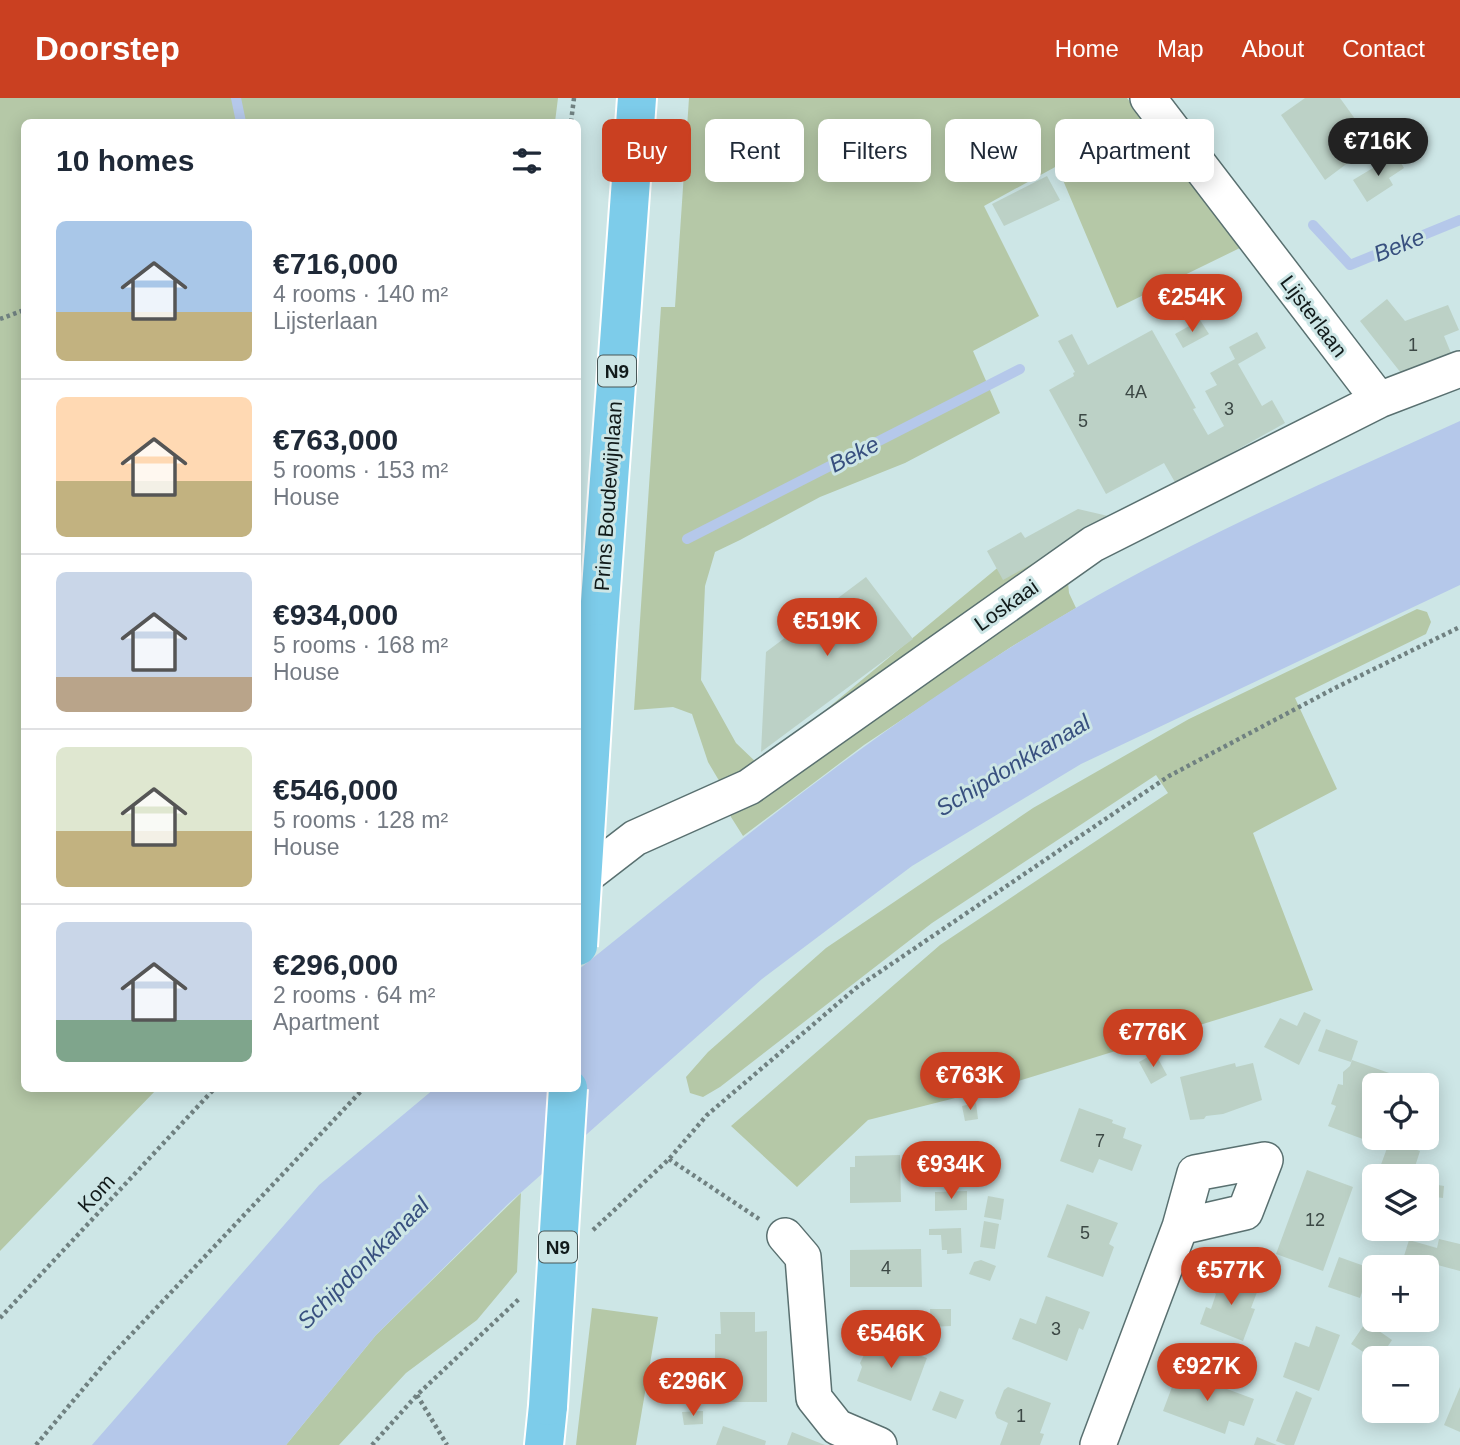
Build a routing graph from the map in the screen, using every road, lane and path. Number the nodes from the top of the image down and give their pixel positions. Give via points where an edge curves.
1 (574, 98) edge
2 (637, 98) edge
3 (1148, 98) edge
4 (571, 119) edge
5 (21, 311) edge
6 (0, 318) edge
7 (1460, 369) edge
8 (1379, 400) junction
9 (1460, 627) edge
10 (581, 880) edge
11 (581, 898) edge
12 (211, 1092) edge
13 (360, 1092) edge
14 (568, 1092) edge
15 (669, 1159) junction
16 (1180, 1227) dead end
17 (588, 1234) dead end
18 (785, 1236) joint
19 (528, 1291) dead end
20 (0, 1318) edge
21 (417, 1395) junction
22 (36, 1445) edge
23 (372, 1445) edge
24 (447, 1445) edge
25 (544, 1445) edge
26 (879, 1445) edge
27 (1098, 1445) edge

1 - 4 path
2 - 11 main road, Prins Boudewijnlaan / N9, bridge
3 - 8 street, Lijsterlaan
5 - 6 path
7 - 8 street, Loskaai
8 - 10 street, Loskaai via 1093,544 749,787 635,838
9 - 15 path via 1157,784 856,988 707,1115
12 - 20 path, Kom
13 - 22 path via 110,1357
14 - 25 main road, N9, bridge
15 - 17 path
15 - 18 path
16 - 27 street
18 - 26 street via 803,1257 814,1398 837,1427
19 - 21 path
21 - 23 path
21 - 24 path

